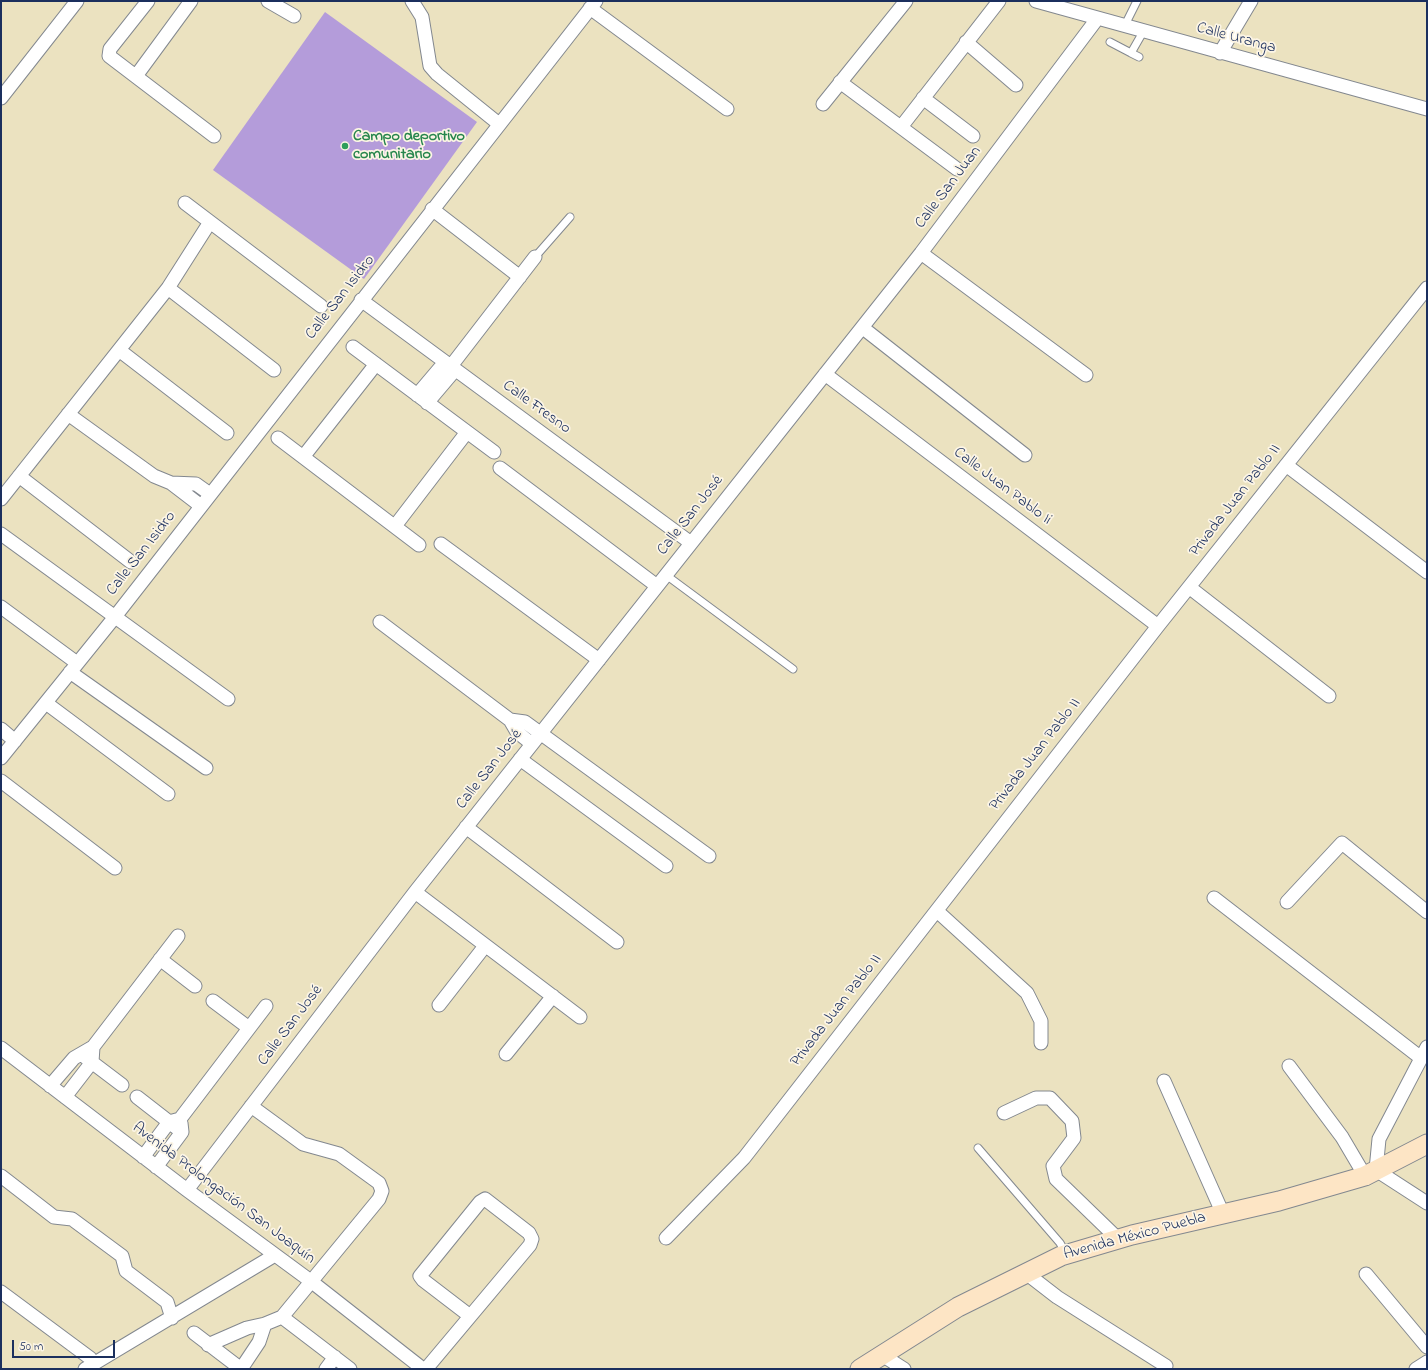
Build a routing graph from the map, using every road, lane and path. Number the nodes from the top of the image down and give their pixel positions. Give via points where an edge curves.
1 (77, 1) edge
2 (148, 1) edge
3 (191, 1) edge
4 (268, 1) edge
5 (412, 1) edge
6 (906, 1) edge
7 (999, 1) edge
8 (1036, 1) edge
9 (1137, 1) edge
10 (1251, 1) edge
11 (593, 5) edge
12 (294, 16) dead end
13 (1097, 19) junction
14 (1124, 27) junction
15 (1143, 32) junction
16 (966, 42) junction
17 (1110, 42) dead end
18 (1131, 52) junction
19 (1220, 53) junction
20 (1139, 57) dead end
21 (136, 76) junction
22 (840, 82) junction
23 (1016, 85) dead end
24 (1, 98) edge
25 (923, 98) junction
26 (823, 104) dead end
27 (727, 109) dead end
28 (1427, 109) edge
29 (499, 124) junction
30 (901, 128) junction
31 (214, 136) dead end
32 (973, 136) dead end
33 (957, 170) dead end
34 (185, 203) dead end
35 (432, 209) junction
36 (570, 216) dead end
37 (210, 222) junction
38 (921, 253) junction
39 (535, 257) joint
40 (520, 278) junction
41 (168, 288) junction
42 (1427, 288) edge
43 (361, 300) junction
44 (321, 306) dead end
45 (863, 328) junction
46 (353, 347) dead end
47 (119, 350) junction
48 (376, 364) junction
49 (450, 366) junction
50 (274, 370) dead end
51 (825, 374) junction
52 (1086, 375) dead end
53 (422, 399) junction
54 (68, 414) junction
55 (467, 432) junction
56 (227, 433) dead end
57 (278, 438) dead end
58 (494, 452) dead end
59 (1025, 455) dead end
60 (303, 457) junction
61 (1286, 465) junction
62 (500, 468) dead end
63 (19, 476) junction
64 (171, 482) junction
65 (210, 494) junction
66 (1, 499) edge
67 (200, 506) junction
68 (395, 526) junction
69 (1, 534) edge
70 (691, 543) junction
71 (441, 544) dead end
72 (419, 545) dead end
73 (131, 562) dead end
74 (1427, 572) edge
75 (666, 575) junction
76 (657, 586) junction
77 (1189, 587) junction
78 (1, 607) edge
79 (114, 618) junction
80 (380, 622) dead end
81 (1158, 626) junction
82 (599, 660) junction
83 (74, 668) junction
84 (793, 669) dead end
85 (1329, 696) dead end
86 (228, 699) dead end
87 (46, 702) junction
88 (510, 720) junction
89 (1, 729) edge
90 (541, 733) junction
91 (15, 741) junction
92 (532, 744) junction
93 (1, 758) edge
94 (520, 759) junction
95 (206, 768) dead end
96 (1, 781) edge
97 (168, 794) dead end
98 (466, 828) junction
99 (709, 856) dead end
100 (666, 866) dead end
101 (115, 868) dead end
102 (415, 892) junction
103 (1214, 898) dead end
104 (1287, 902) dead end
105 (937, 911) junction
106 (1427, 912) edge
107 (178, 936) dead end
108 (617, 942) dead end
109 (486, 946) junction
110 (160, 960) junction
111 (195, 986) dead end
112 (553, 996) junction
113 (213, 1000) dead end
114 (440, 1005) dead end
115 (266, 1006) dead end
116 (580, 1017) dead end
117 (249, 1028) junction
118 (1041, 1043) dead end
119 (93, 1047) junction
120 (1, 1048) edge
121 (80, 1053) junction
122 (1424, 1053) edge
123 (506, 1054) dead end
124 (92, 1062) junction
125 (1289, 1066) dead end
126 (1164, 1081) dead end
127 (122, 1085) dead end
128 (50, 1086) junction
129 (65, 1097) junction
130 (137, 1097) dead end
131 (251, 1106) junction
132 (1004, 1113) dead end
133 (177, 1124) junction
134 (1427, 1144) edge
135 (978, 1148) dead end
136 (143, 1157) junction
137 (156, 1167) junction
138 (1370, 1173) junction
139 (1, 1176) edge
140 (186, 1190) junction
141 (1427, 1203) edge
142 (1223, 1214) junction
143 (666, 1238) dead end
144 (1118, 1239) junction
145 (1066, 1254) junction
146 (275, 1256) junction
147 (1026, 1273) junction
148 (1366, 1274) dead end
149 (312, 1282) junction
150 (1, 1292) edge
151 (470, 1316) junction
152 (282, 1317) junction
153 (172, 1318) junction
154 (265, 1324) junction
155 (194, 1334) dead end
156 (208, 1345) junction
157 (1427, 1347) edge
158 (882, 1355) junction
159 (335, 1357) junction
160 (1427, 1362) edge
161 (1166, 1366) dead end
162 (89, 1367) edge
163 (241, 1369) edge
164 (326, 1369) edge
165 (350, 1369) edge
166 (423, 1369) edge
167 (426, 1369) edge
168 (860, 1369) edge
169 (904, 1369) edge
170 (1416, 1369) edge

1 - 24 street
2 - 21 street via 110,49 109,56
3 - 21 street
4 - 12 street
5 - 29 street via 422,17 430,66
6 - 22 street
7 - 16 street
8 - 13 street, Calle Uranga
9 - 14 lane
10 - 19 street
11 - 27 street
11 - 29 street, Calle San Isidro
13 - 14 street, Calle Uranga
13 - 38 street, Calle San Juan
14 - 15 street, Calle Uranga
15 - 18 lane
15 - 19 street, Calle Uranga
16 - 23 street
16 - 25 street
17 - 18 lane
18 - 20 lane
19 - 28 street, Calle Uranga
21 - 31 street
22 - 26 street
22 - 30 street
25 - 30 street
25 - 32 street
29 - 35 street, Calle San Isidro
30 - 33 street
34 - 37 street
35 - 40 street
35 - 43 street, Calle San Isidro
36 - 39 lane
37 - 41 street
37 - 44 street
38 - 45 street, Calle San Juan
38 - 52 street
39 - 40 street
40 - 49 street
41 - 47 street
41 - 50 street
42 - 61 street, Privada Juan Pablo II
43 - 49 street, Calle Fresno
43 - 65 street, Calle San Isidro
45 - 51 street, Calle San Juan
45 - 59 street
46 - 48 street
47 - 54 street
47 - 56 street
48 - 53 street
48 - 60 street
49 - 53 street
49 - 70 street, Calle Fresno
51 - 70 street, Calle San José
51 - 81 street, Calle Juan Pablo Ii
53 - 55 street
54 - 63 street
54 - 64 street via 154,476
55 - 58 street
55 - 68 street
57 - 60 street
60 - 68 street
61 - 74 street
61 - 77 street, Privada Juan Pablo II
62 - 76 street
63 - 66 street
63 - 73 street
64 - 65 street via 196,484
64 - 67 street
65 - 67 street, Calle San Isidro
67 - 79 street, Calle San Isidro
68 - 72 street
69 - 79 street, Calle San Isidro
70 - 75 street, Calle San José
71 - 82 street
75 - 76 street, Calle San José
75 - 84 lane
76 - 82 street, Calle San José
77 - 81 street, Privada Juan Pablo II
77 - 85 street
78 - 83 street
79 - 83 street, Calle San Isidro
79 - 86 street
80 - 88 street
81 - 105 street, Privada Juan Pablo II
82 - 90 street, Calle San José
83 - 87 street, Calle San Isidro
83 - 95 street
87 - 91 street, Calle San Isidro
87 - 97 street
88 - 90 street via 525,722
88 - 92 street via 517,732
89 - 91 street
90 - 92 street, Calle San José
90 - 99 street
91 - 93 street, Calle San Isidro
92 - 94 street, Calle San José
94 - 98 street, Calle San José
94 - 100 street
96 - 101 street
98 - 102 street, Calle San José
98 - 108 street
102 - 109 street
102 - 131 street, Calle San José
103 - 122 street
104 - 106 street via 1342,843
105 - 118 street via 1027,994 1041,1021
105 - 143 street, Privada Juan Pablo II via 744,1158
107 - 110 street
109 - 112 street
109 - 114 street
110 - 111 street
110 - 119 street
112 - 116 street
112 - 123 street
113 - 117 street
115 - 117 street
117 - 133 street
119 - 121 street
119 - 124 street
120 - 128 street, Avenida Prolongación San Joaquín
121 - 124 street
121 - 128 street
122 - 138 street via 1379,1139
124 - 127 street
124 - 129 street
125 - 138 street
126 - 142 street
128 - 129 street, Avenida Prolongación San Joaquín
129 - 136 street, Avenida Prolongación San Joaquín
130 - 133 street
131 - 140 street, Calle San José
131 - 149 street via 303,1144 339,1154 379,1183 382,1191 380,1199
132 - 144 street via 1036,1098 1050,1098 1072,1120 1074,1138 1053,1166 1056,1179
133 - 136 street
133 - 137 street
134 - 138 main road, Avenida México Puebla
135 - 145 lane via 1060,1243
136 - 137 street, Avenida Prolongación San Joaquín
137 - 140 street, Avenida Prolongación San Joaquín
138 - 141 street
138 - 142 main road, Avenida México Puebla via 1279,1201
139 - 153 street via 54,1217 72,1219 122,1256 126,1271 168,1302
140 - 146 street, Avenida Prolongación San Joaquín
142 - 144 main road, Avenida México Puebla
144 - 145 main road, Avenida México Puebla
145 - 147 main road, Avenida México Puebla
146 - 149 street, Avenida Prolongación San Joaquín
146 - 153 street
147 - 158 main road, Avenida México Puebla via 958,1307
147 - 161 street via 1057,1297
148 - 157 street
149 - 152 street
149 - 166 street, Avenida Prolongación San Joaquín
150 - 162 street via 90,1358
151 - 151 street via 420,1276 485,1199 529,1233 532,1239
151 - 167 street
152 - 154 street
152 - 159 street
153 - 162 street
154 - 156 street via 247,1328
154 - 163 street via 258,1342
155 - 156 street
156 - 163 street
158 - 168 main road, Avenida México Puebla
158 - 169 street
159 - 164 street
159 - 165 street
160 - 170 street

